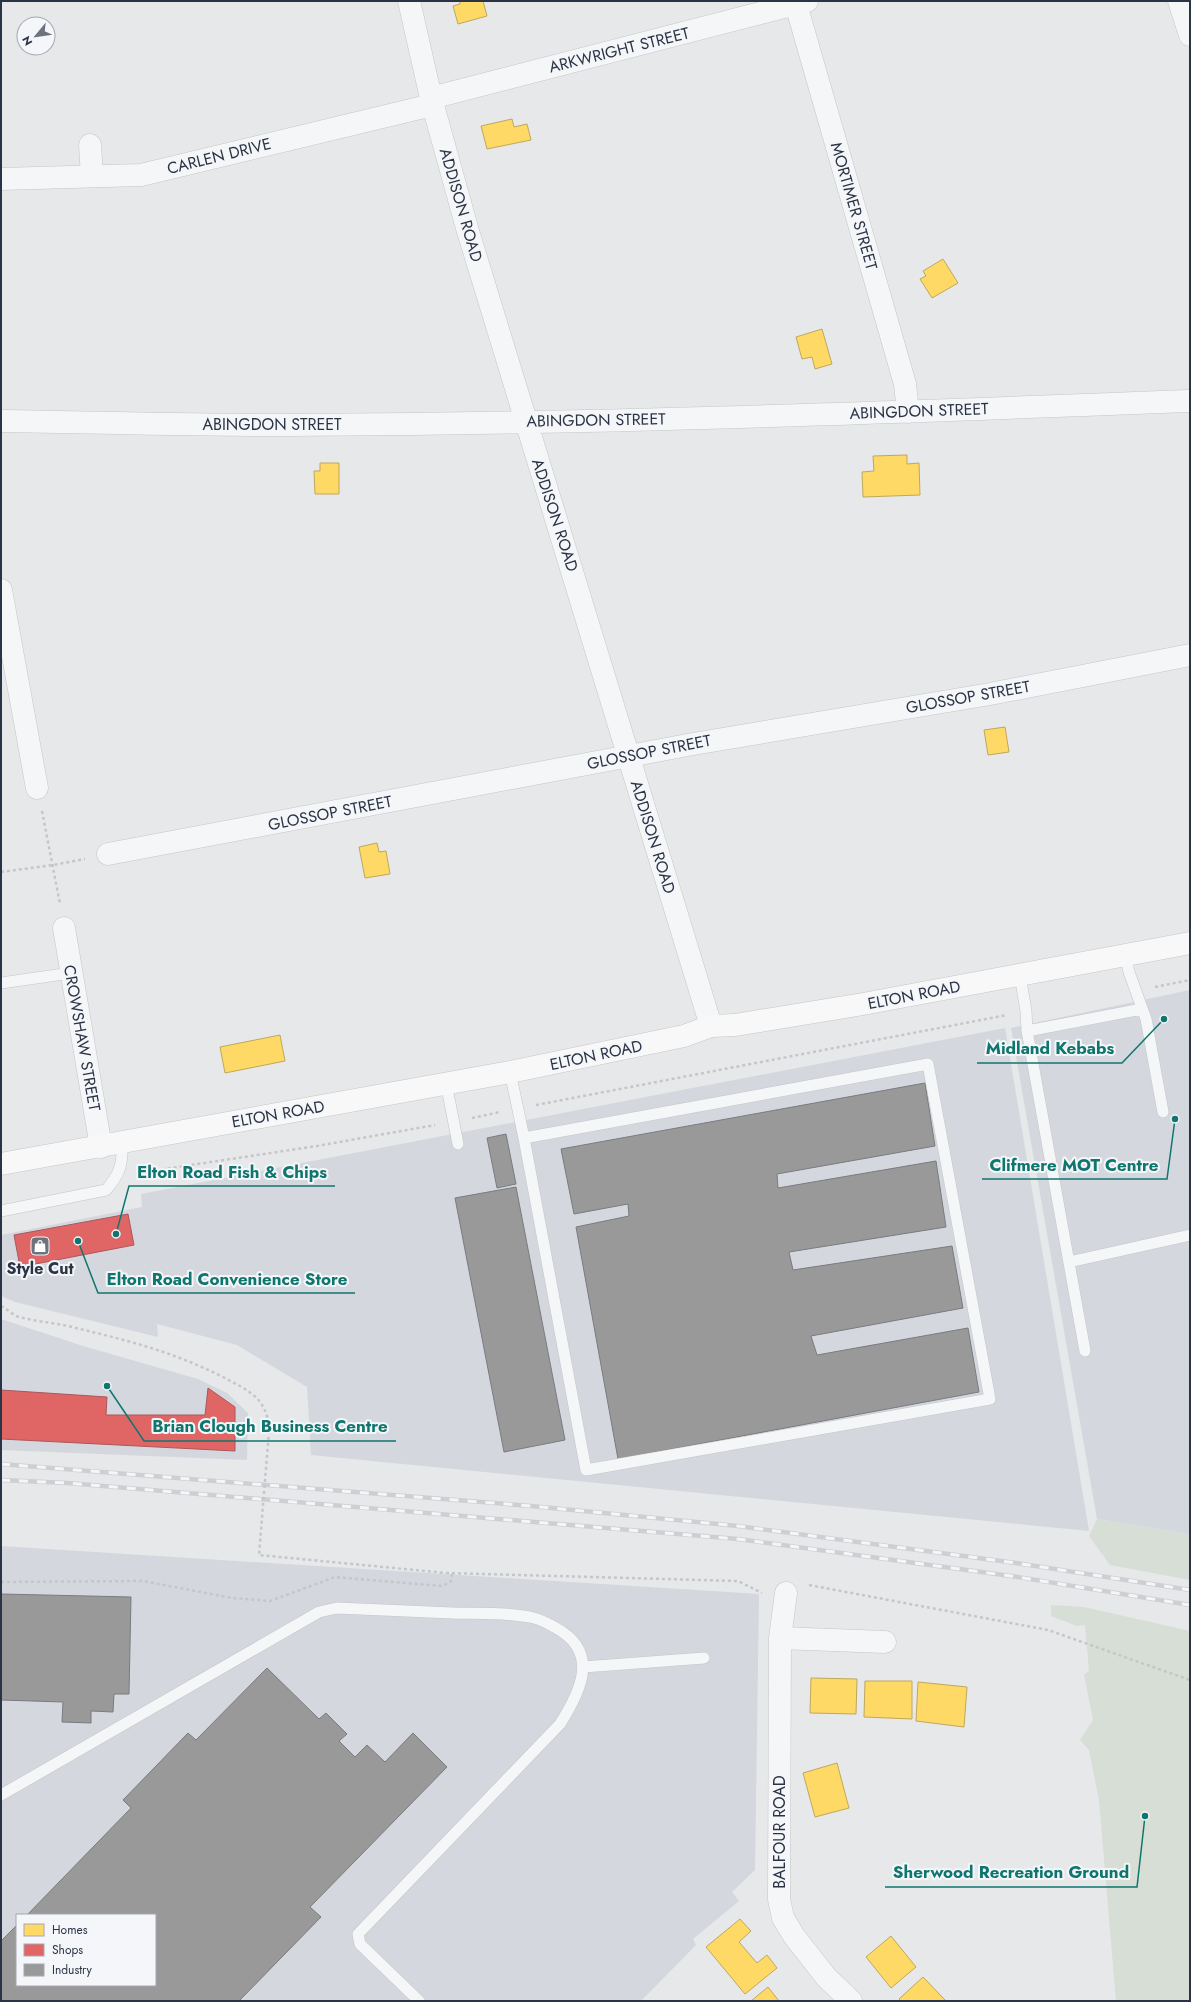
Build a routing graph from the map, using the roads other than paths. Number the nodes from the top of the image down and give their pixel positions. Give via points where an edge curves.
1 (409, 1) edge
2 (1179, 1) edge
3 (799, 2) edge
4 (1190, 35) edge
5 (432, 102) junction
6 (90, 144) dead end
7 (92, 176) junction
8 (1, 179) edge
9 (1190, 402) edge
10 (908, 412) junction
11 (1, 420) edge
12 (526, 422) junction
13 (1, 590) edge
14 (1190, 655) edge
15 (629, 756) junction
16 (37, 788) road end
17 (108, 854) road end
18 (64, 928) road end
19 (1190, 943) edge
20 (1125, 956) junction
21 (71, 973) junction
22 (1020, 975) junction
23 (1, 983) edge
24 (1142, 1009) junction
25 (711, 1026) junction
26 (1027, 1031) junction
27 (510, 1072) junction
28 (446, 1084) junction
29 (1163, 1112) dead end
30 (524, 1138) junction
31 (122, 1142) junction
32 (458, 1144) dead end
33 (101, 1147) junction
34 (1, 1164) edge
35 (1, 1211) edge
36 (1190, 1235) edge
37 (1069, 1262) junction
38 (1085, 1351) dead end
39 (795, 1588) road end
40 (780, 1638) junction
41 (885, 1642) dead end
42 (704, 1658) dead end
43 (583, 1667) junction
44 (1, 1795) edge
45 (419, 2001) edge
46 (851, 2001) edge

1 - 5 street, ADDISON ROAD
2 - 4 street
3 - 5 street, ARKWRIGHT STREET
3 - 10 street, MORTIMER STREET via 905,384
5 - 7 street, CARLEN DRIVE via 141,175
5 - 12 street, ADDISON ROAD
6 - 7 street
7 - 8 street, CARLEN DRIVE
9 - 10 street, ABINGDON STREET
10 - 12 street, ABINGDON STREET
11 - 12 street, ABINGDON STREET via 256,425
12 - 15 street, ADDISON ROAD
13 - 16 street
14 - 15 street, GLOSSOP STREET via 990,694
15 - 17 street, GLOSSOP STREET
15 - 25 street, ADDISON ROAD
18 - 21 street, CROWSHAW STREET
19 - 20 street, ELTON ROAD
20 - 22 street, ELTON ROAD
20 - 24 lane
21 - 23 lane
21 - 33 street, CROWSHAW STREET
22 - 25 street, ELTON ROAD via 776,1019
22 - 26 lane
24 - 26 lane
24 - 29 lane
25 - 27 street, ELTON ROAD via 684,1036
26 - 37 lane
27 - 28 street, ELTON ROAD
27 - 30 lane
28 - 31 street, ELTON ROAD
28 - 32 lane
30 - 30 lane via 928,1064 990,1399 586,1470
31 - 33 street, ELTON ROAD
31 - 35 lane via 123,1156 117,1178 106,1190
33 - 34 street, ELTON ROAD
36 - 37 lane
37 - 38 lane
39 - 40 street, BALFOUR ROAD
40 - 41 street
40 - 46 street, BALFOUR ROAD via 779,1899 783,1918 794,1936 826,1977
42 - 43 lane
43 - 44 lane via 581,1656 568,1634 533,1618 328,1609 248,1651
43 - 45 lane via 577,1695 560,1724 358,1934 360,1944

